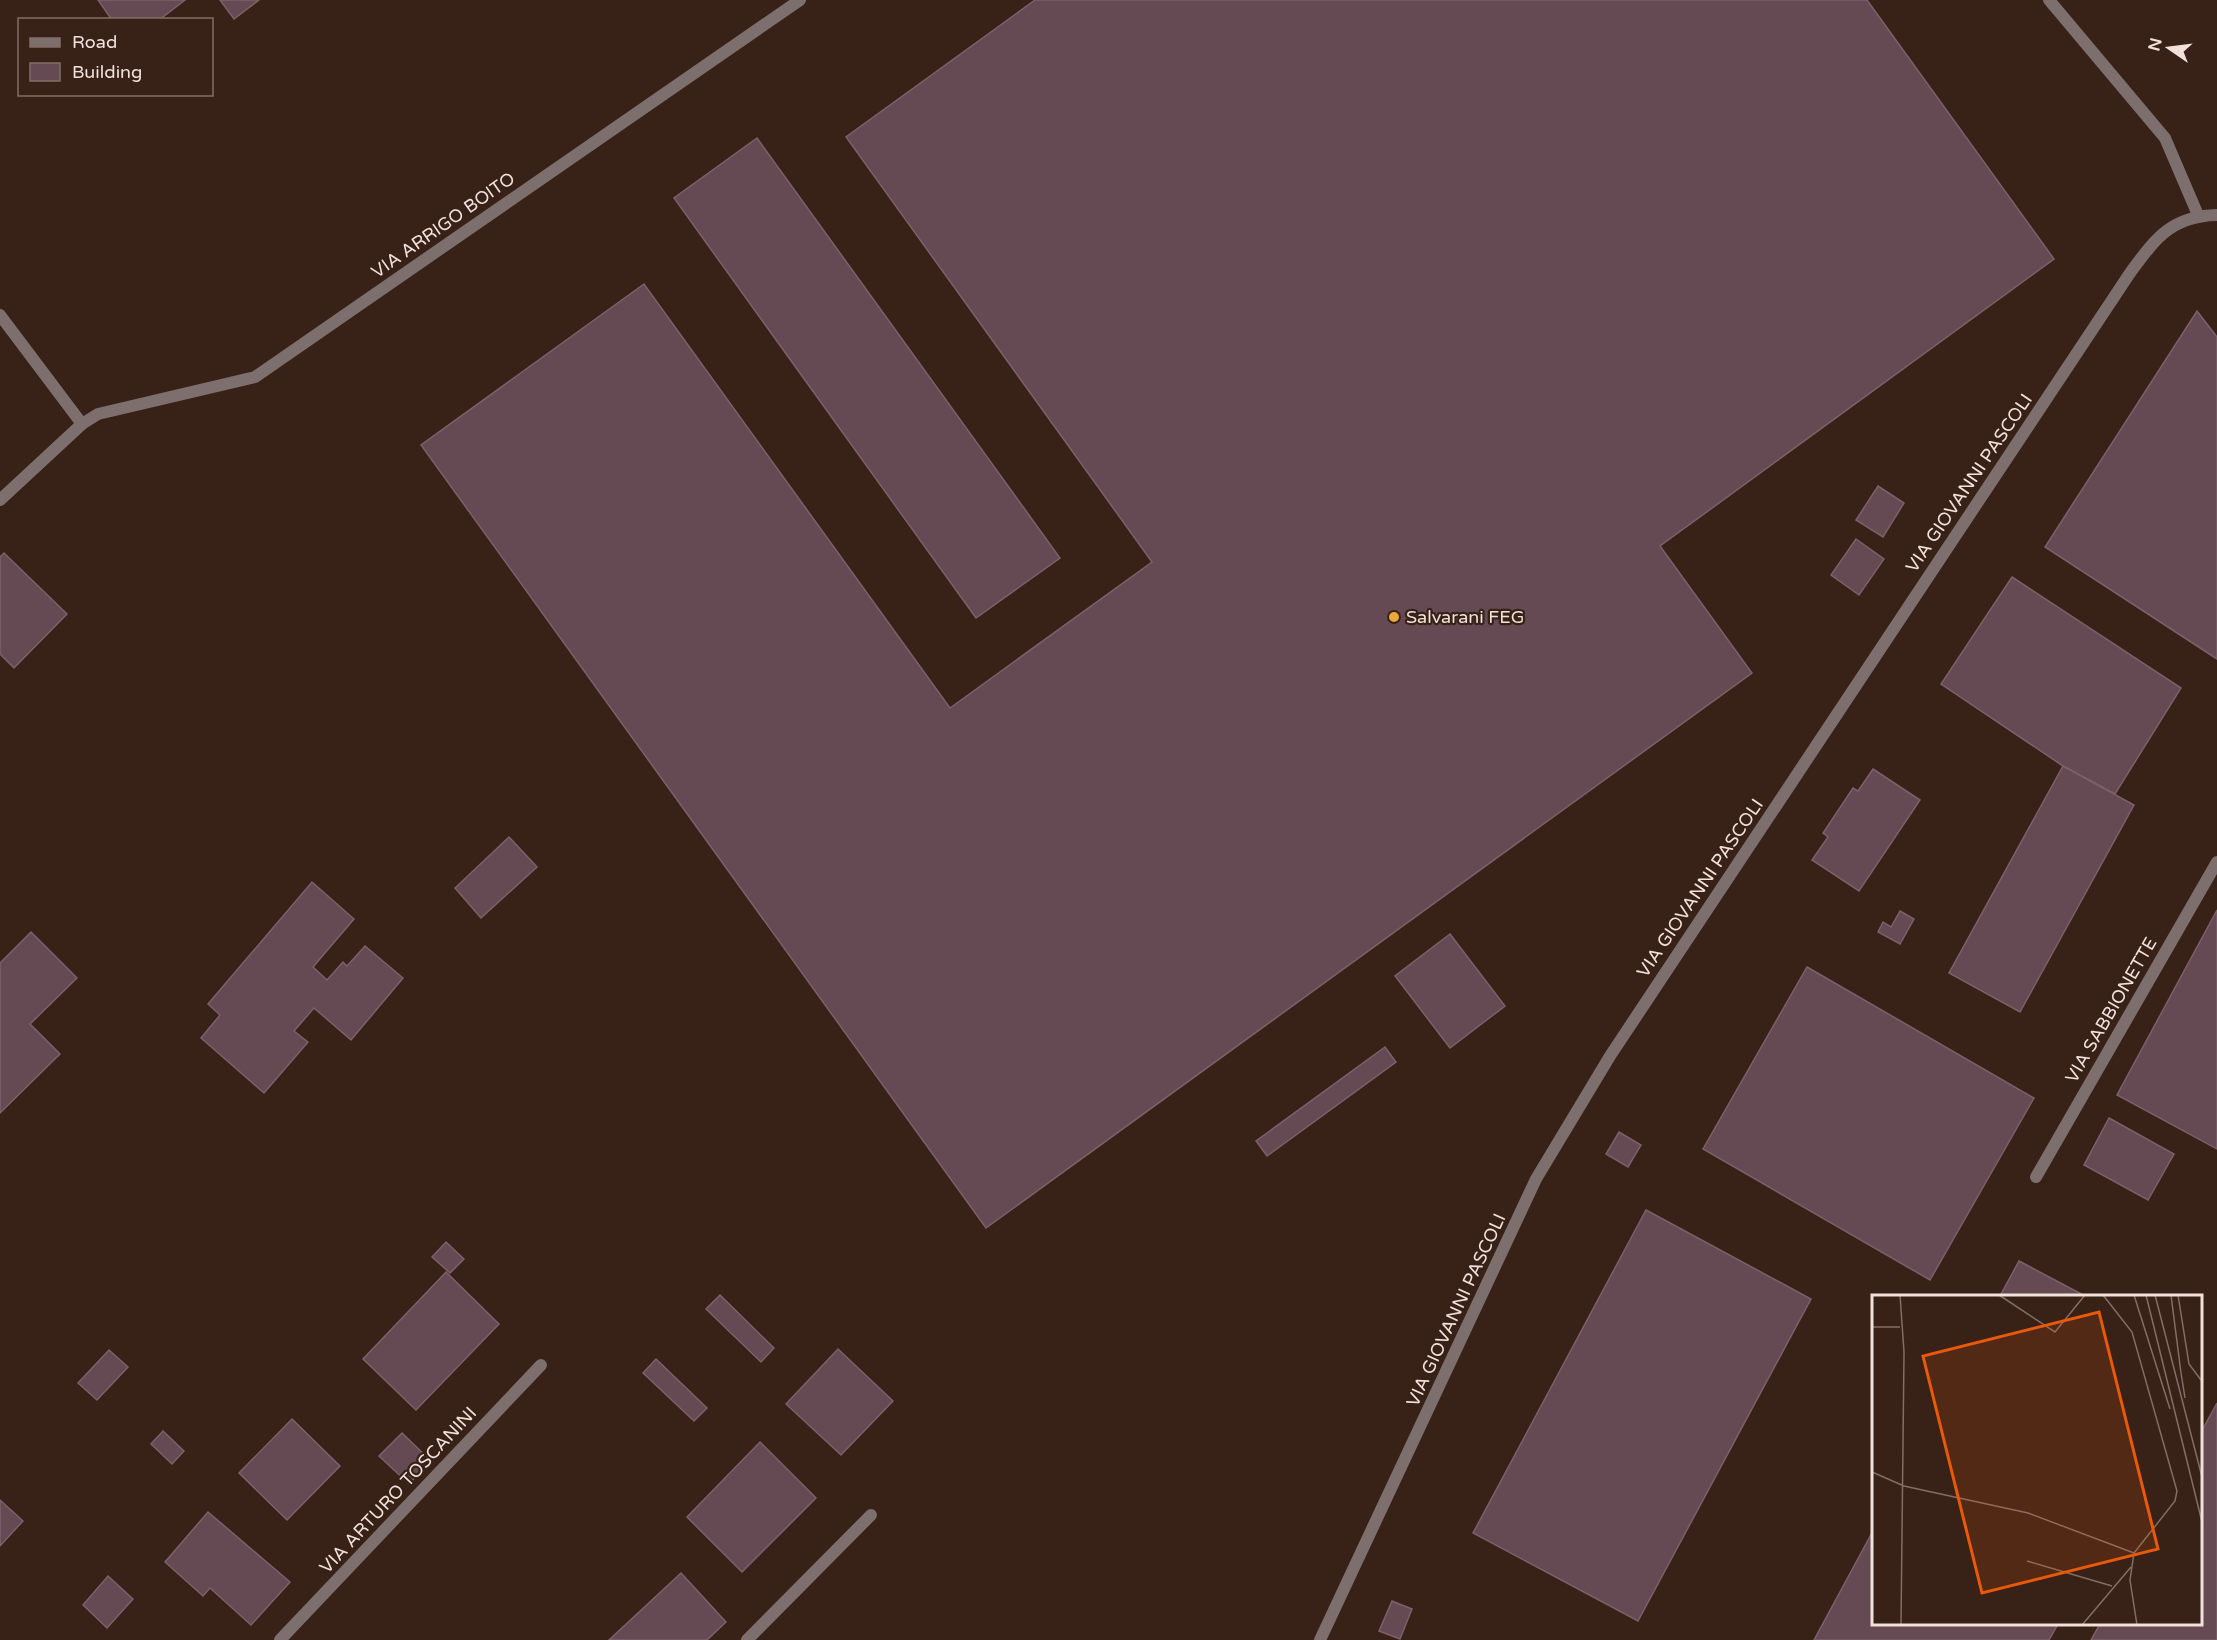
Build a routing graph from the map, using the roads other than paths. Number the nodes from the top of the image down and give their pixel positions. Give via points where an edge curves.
1 (800, 0) edge
2 (2049, 0) edge
3 (2198, 215) junction
4 (2217, 215) edge
5 (0, 315) edge
6 (82, 424) junction
7 (0, 500) edge
8 (2217, 862) edge
9 (2036, 1177) dead end
10 (541, 1365) dead end
11 (871, 1515) dead end
12 (280, 1640) edge
13 (747, 1640) edge
14 (1320, 1640) edge

1 - 6 street, VIA ARRIGO BOITO via 255,377 98,414
2 - 3 street via 2165,138
3 - 4 street
3 - 14 street, VIA GIOVANNI PASCOLI via 2171,226 2130,273 1610,1056 1536,1179
5 - 6 street
6 - 7 street, VIA ARRIGO BOITO
8 - 9 street, VIA SABBIONETTE
10 - 12 street, VIA ARTURO TOSCANINI
11 - 13 street

